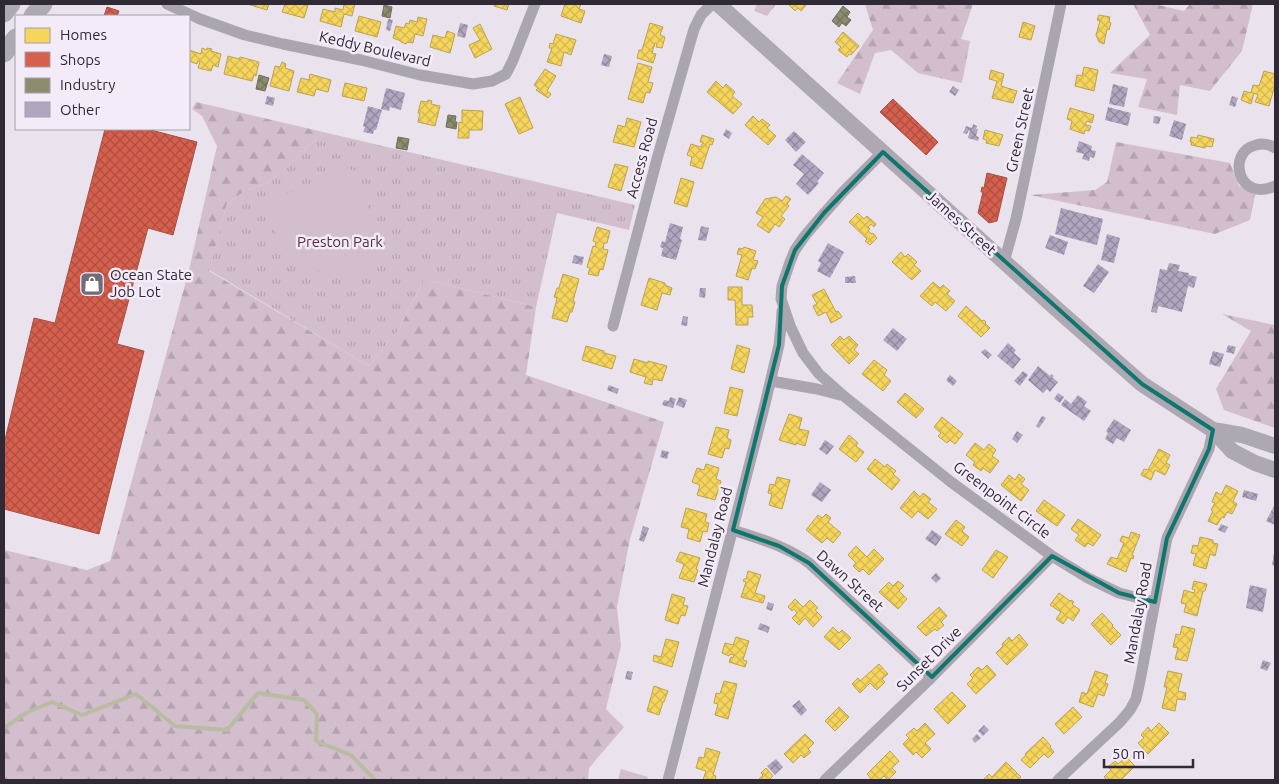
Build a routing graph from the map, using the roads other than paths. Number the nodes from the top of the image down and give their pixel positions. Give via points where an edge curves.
1 (11, 4) edge
2 (44, 4) edge
3 (167, 4) edge
4 (535, 4) edge
5 (712, 4) edge
6 (718, 4) edge
7 (1061, 4) edge
8 (4, 13) edge
9 (34, 15) edge
10 (15, 39) edge
11 (4, 53) edge
12 (1275, 148) edge
13 (883, 152) junction
14 (1275, 186) edge
15 (1004, 262) junction
16 (781, 299) junction
17 (613, 326) dead end
18 (771, 381) junction
19 (845, 397) junction
20 (1213, 430) junction
21 (1275, 446) edge
22 (1275, 470) edge
23 (733, 530) junction
24 (1052, 556) junction
25 (1155, 602) junction
26 (932, 677) junction
27 (668, 780) edge
28 (825, 780) edge
29 (1058, 780) edge

1 - 8 main road
2 - 9 main road
3 - 4 street, Keddy Boulevard via 245,35 473,84 492,81 506,74
5 - 17 street, Access Road via 694,29
6 - 13 main road, James Street
7 - 15 street, Green Street
10 - 11 main road
12 - 14 street via 1266,144 1251,146 1241,156 1239,171 1252,188 1260,190
13 - 15 main road, James Street
13 - 16 street via 804,237 788,268
15 - 20 main road, James Street via 1142,384
16 - 18 street, Mandalay Road via 779,345
16 - 19 street, Greenpoint Circle via 803,353 819,374
18 - 19 street, Greenpoint Circle
18 - 23 street, Mandalay Road
19 - 24 street, Greenpoint Circle via 951,482
20 - 21 main road, James Street via 1242,434
20 - 22 main road, James Street via 1232,451
20 - 25 street, Mandalay Road via 1209,449 1167,538
23 - 26 street, Dawn Street via 780,546 809,563
23 - 27 street, Mandalay Road
24 - 25 street, Greenpoint Circle via 1105,587
24 - 26 street, Sunset Drive
25 - 29 street, Mandalay Road via 1136,699 1120,722
26 - 28 street, Sunset Drive

